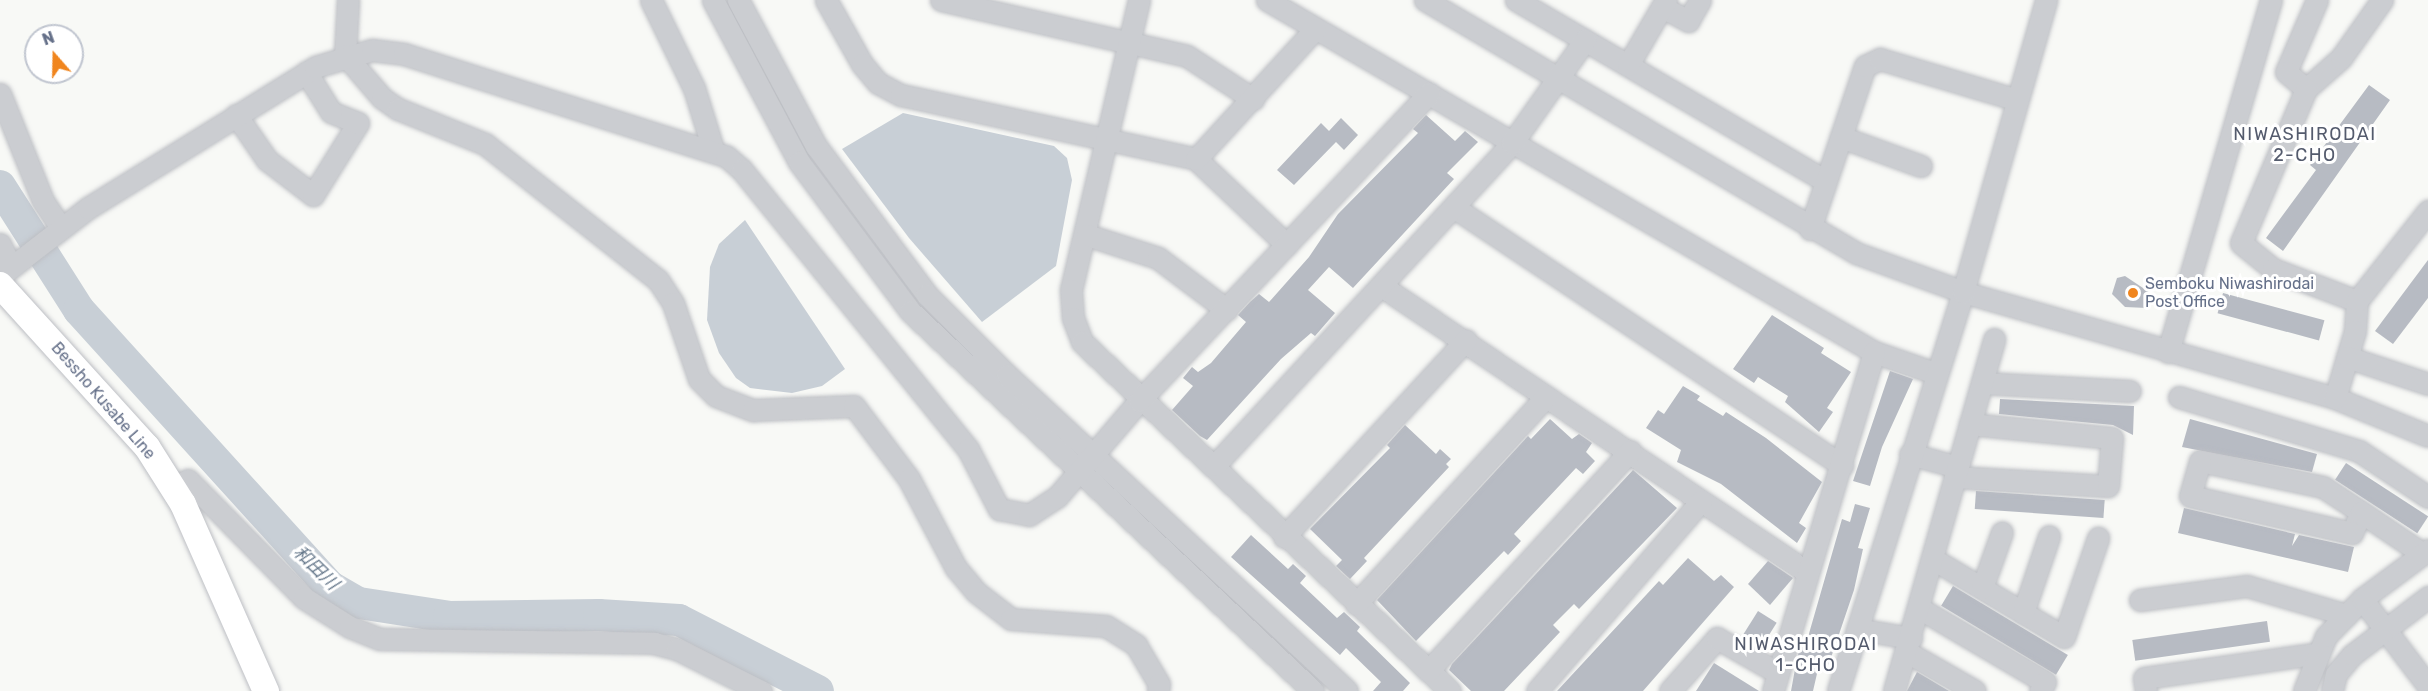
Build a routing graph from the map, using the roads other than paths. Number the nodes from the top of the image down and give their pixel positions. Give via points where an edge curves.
1 (348, 0) edge
2 (651, 0) edge
3 (713, 0) edge
4 (738, 0) edge
5 (826, 0) edge
6 (941, 0) edge
7 (1139, 0) edge
8 (1267, 0) edge
9 (1425, 0) edge
10 (1516, 0) edge
11 (1700, 0) edge
12 (2046, 0) edge
13 (2271, 0) edge
14 (2317, 0) edge
15 (2382, 0) edge
16 (1664, 3) edge
17 (1315, 29) junction
18 (1585, 40) junction
19 (1129, 43) junction
20 (345, 56) junction
21 (1628, 65) junction
22 (306, 72) junction
23 (1559, 82) junction
24 (2306, 89) junction
25 (1428, 93) junction
26 (0, 94) edge
27 (1253, 99) junction
28 (2014, 99) junction
29 (236, 115) junction
30 (1841, 137) junction
31 (1107, 142) junction
32 (1512, 143) junction
33 (713, 149) junction
34 (1196, 159) junction
35 (1921, 166) dead end
36 (1826, 181) junction
37 (1455, 208) junction
38 (2428, 211) edge
39 (1810, 229) junction
40 (59, 230) junction
41 (1087, 235) junction
42 (0, 244) edge
43 (1287, 245) junction
44 (7, 273) edge
45 (1383, 287) junction
46 (1963, 292) junction
47 (2357, 301) junction
48 (1227, 310) junction
49 (1994, 339) dead end
50 (1466, 340) junction
51 (1874, 352) junction
52 (2168, 352) junction
53 (2347, 357) junction
54 (1935, 374) junction
55 (2424, 374) edge
56 (1982, 382) junction
57 (2130, 391) dead end
58 (1546, 397) junction
59 (2179, 397) dead end
60 (2335, 398) junction
61 (1139, 401) junction
62 (1970, 424) junction
63 (2428, 436) edge
64 (1630, 451) junction
65 (1093, 454) junction
66 (1910, 454) junction
67 (1215, 465) junction
68 (1842, 465) junction
69 (1077, 472) junction
70 (1957, 472) junction
71 (173, 488) junction
72 (2428, 496) edge
73 (1701, 501) junction
74 (2361, 512) junction
75 (2002, 532) dead end
76 (2049, 536) dead end
77 (1284, 537) junction
78 (2098, 538) dead end
79 (2426, 552) edge
80 (1933, 559) junction
81 (1807, 572) junction
82 (1982, 588) junction
83 (2428, 597) edge
84 (2362, 599) junction
85 (2140, 600) dead end
86 (1356, 604) junction
87 (1919, 608) junction
88 (2023, 613) junction
89 (2347, 615) junction
90 (1857, 629) junction
91 (2386, 629) junction
92 (1909, 645) junction
93 (2319, 653) junction
94 (1428, 671) junction
95 (1776, 682) edge
96 (2428, 686) edge
97 (1162, 689) edge
98 (2299, 690) edge
99 (266, 691) edge
100 (761, 691) edge
101 (1313, 691) edge
102 (1347, 691) edge
103 (1450, 691) edge
104 (1537, 691) edge
105 (1670, 691) edge
106 (1838, 691) edge
107 (1893, 691) edge
108 (1975, 691) edge
109 (2040, 691) edge
110 (2146, 691) edge
111 (2332, 691) edge

1 - 20 street
2 - 33 street via 694,88
3 - 69 street via 799,162 852,237 910,311
4 - 65 street via 816,146 869,221 927,294
5 - 31 street via 862,64 878,82 901,95
6 - 19 street
7 - 19 street
8 - 17 street
9 - 23 street
10 - 18 street
11 - 16 street via 1688,21
12 - 28 street
13 - 52 street
14 - 24 street via 2286,72
15 - 24 street via 2341,58
16 - 21 street
17 - 25 street
17 - 27 street
18 - 21 street
18 - 23 street
19 - 27 street via 1186,56
19 - 31 street
20 - 22 street
20 - 33 street via 372,50 404,54
20 - 97 street via 398,109 485,144 658,280 673,303 699,379 716,396 753,410 854,406 909,479 956,568 975,592 1011,619 1106,626 1136,645
21 - 36 street
22 - 29 street
22 - 29 street via 331,112 358,123 313,195 267,160
23 - 32 street
23 - 39 street
24 - 47 street via 2241,243 2273,269
25 - 32 street
25 - 43 street
26 - 40 street via 43,201
27 - 34 street
28 - 30 street via 1880,59 1865,66
28 - 46 street
29 - 40 street
30 - 35 street
30 - 36 street
31 - 34 street
31 - 41 street
32 - 37 street
32 - 51 street
33 - 69 street via 742,170 968,449 999,508 1015,514 1036,512
34 - 43 street
36 - 39 street
37 - 45 street
37 - 68 street
38 - 47 street
39 - 46 street via 1856,253
40 - 44 street
41 - 48 street via 1158,258
41 - 61 street via 1071,290 1073,318 1093,356
42 - 44 street
43 - 48 street
44 - 71 main road, Bessho Kusabe Line via 147,447
45 - 50 street
45 - 67 street
46 - 52 street
46 - 54 street
47 - 53 street
48 - 61 street
49 - 56 street
50 - 58 street
50 - 77 street
51 - 54 street
51 - 68 street
52 - 60 street
53 - 55 street
53 - 60 street
54 - 66 street
56 - 57 street
56 - 62 street
58 - 64 street
58 - 86 street
59 - 72 street via 2360,451
60 - 63 street
61 - 65 street
61 - 67 street
62 - 70 street
62 - 70 street via 2112,438 2108,486
64 - 73 street
64 - 94 street
65 - 69 street
65 - 102 street
66 - 70 street
66 - 90 street
67 - 77 street
68 - 81 street
69 - 101 street
70 - 80 street
71 - 99 main road, Bessho Kusabe Line
71 - 100 street via 188,480 304,598 350,627 380,639 654,643 677,649
73 - 81 street
73 - 104 street
74 - 74 street via 2352,533 2190,496 2200,461 2323,487
74 - 79 street
75 - 82 street
76 - 88 street
77 - 86 street
78 - 88 street via 2064,637
79 - 84 street
80 - 82 street
80 - 87 street
81 - 95 street
82 - 88 street
83 - 91 street
84 - 89 street
84 - 91 street
85 - 89 street via 2247,586
86 - 94 street
87 - 92 street
87 - 109 street via 2045,682
89 - 93 street via 2326,636
90 - 92 street
90 - 106 street
91 - 96 street
91 - 111 street via 2352,655 2336,675
92 - 107 street
92 - 108 street
93 - 98 street
93 - 110 street via 2144,678
94 - 103 street
95 - 105 street via 1718,638

